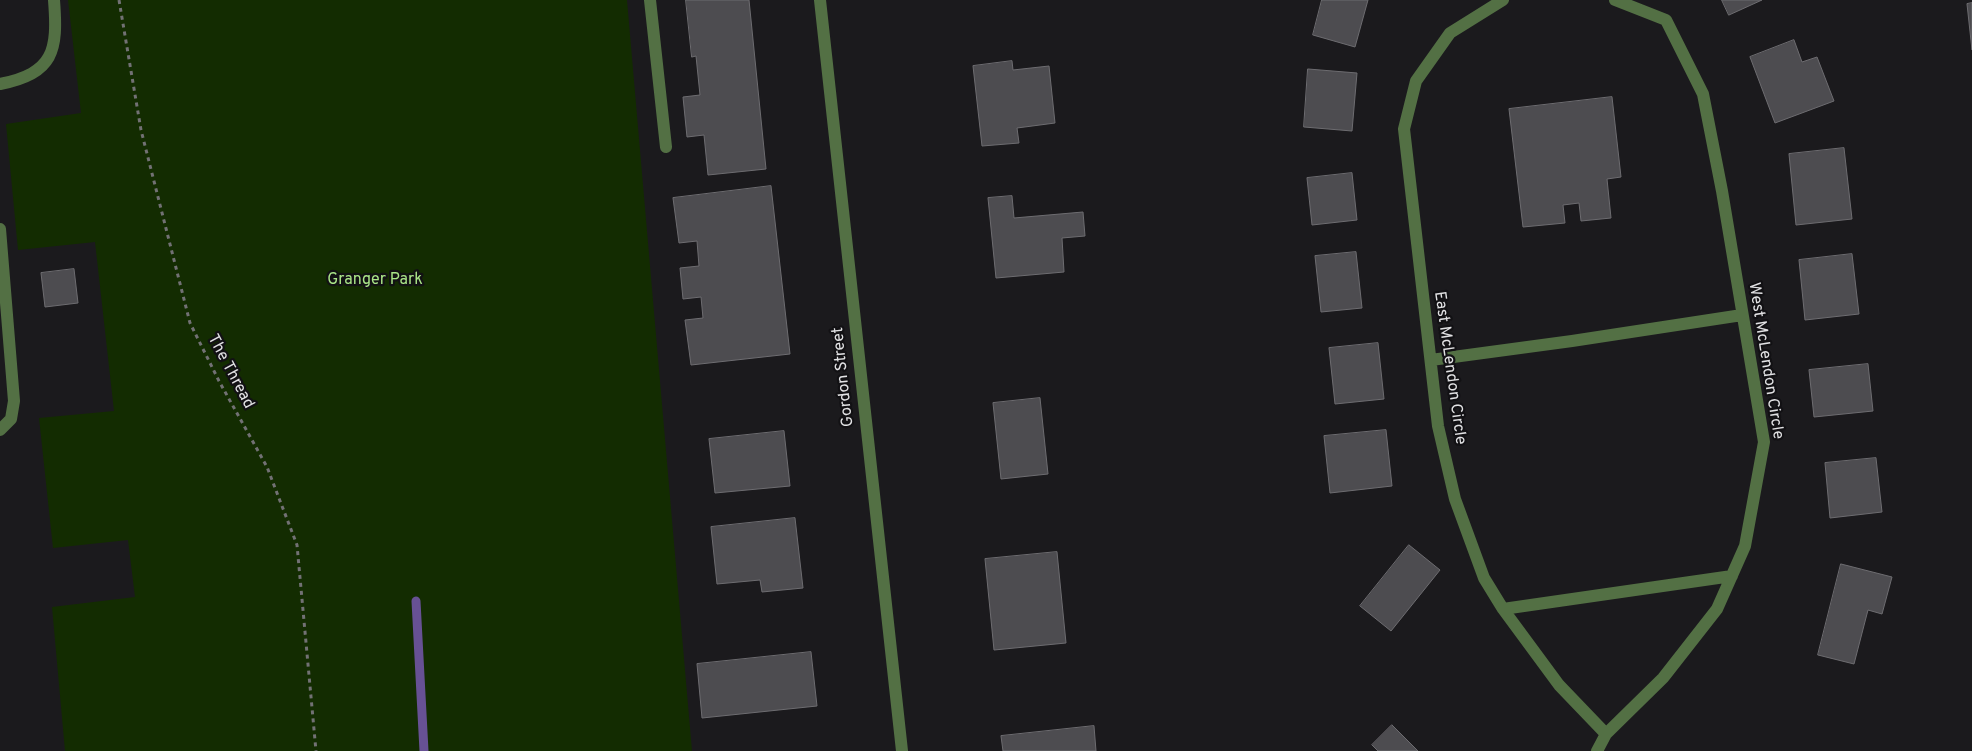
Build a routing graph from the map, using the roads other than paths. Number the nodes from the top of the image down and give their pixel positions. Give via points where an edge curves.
1 (54, 0) edge
2 (650, 0) edge
3 (820, 0) edge
4 (1503, 0) edge
5 (1615, 0) edge
6 (0, 84) edge
7 (666, 147) dead end
8 (0, 229) edge
9 (1742, 315) junction
10 (1431, 360) junction
11 (0, 430) edge
12 (1732, 576) junction
13 (1503, 610) junction
14 (1606, 734) junction
15 (902, 751) edge
16 (1597, 751) edge

1 - 6 street via 56,24 52,51 40,70
2 - 7 street
3 - 15 street, Gordon Street
4 - 10 street, East McLendon Circle via 1450,33 1416,81 1404,128
5 - 9 street, West McLendon Circle via 1666,20 1703,94
8 - 11 street via 14,401 11,419
9 - 10 street
9 - 12 street, West McLendon Circle via 1764,442 1746,546
10 - 13 street, East McLendon Circle via 1438,426 1455,499 1484,578
12 - 13 street
12 - 14 street, West McLendon Circle via 1717,608 1663,678
13 - 14 street, East McLendon Circle via 1559,685
14 - 16 street, West McLendon Circle

